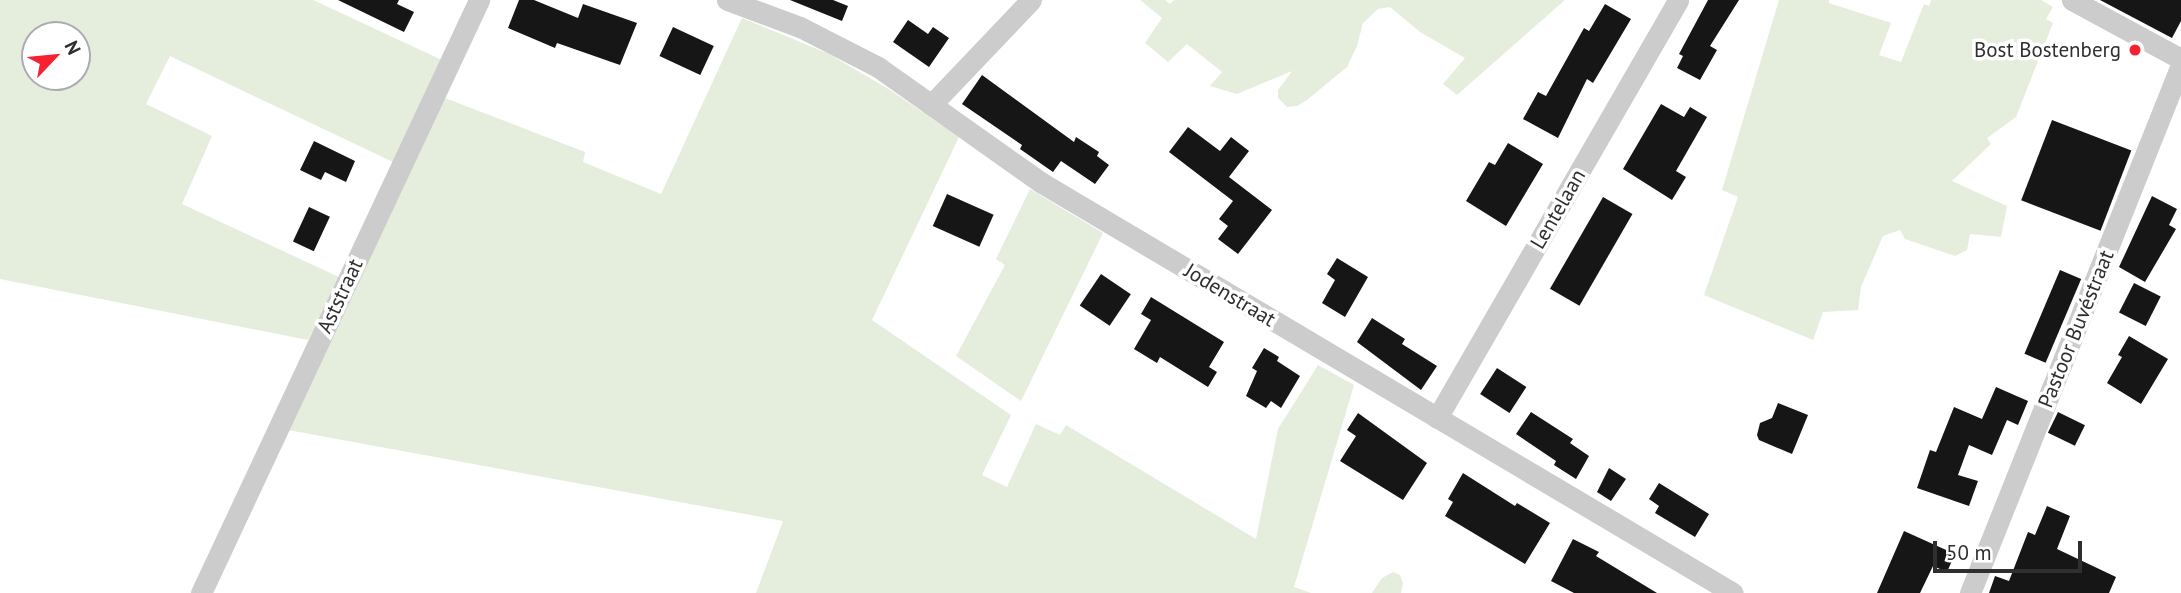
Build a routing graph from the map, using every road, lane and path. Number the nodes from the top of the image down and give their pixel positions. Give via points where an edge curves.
1 (479, 0) edge
2 (727, 0) edge
3 (1031, 0) edge
4 (1678, 0) edge
5 (2071, 0) edge
6 (2181, 59) edge
7 (2181, 65) edge
8 (931, 106) junction
9 (1437, 418) junction
10 (201, 593) edge
11 (1733, 593) edge
12 (1970, 593) edge

1 - 10 street, Aststraat
2 - 8 street, Jodenstraat via 811,32 878,67
3 - 8 street
4 - 9 street, Lentelaan
5 - 6 street
7 - 12 street, Pastoor Buvéstraat
8 - 9 street, Jodenstraat via 1042,183
9 - 11 street, Jodenstraat

